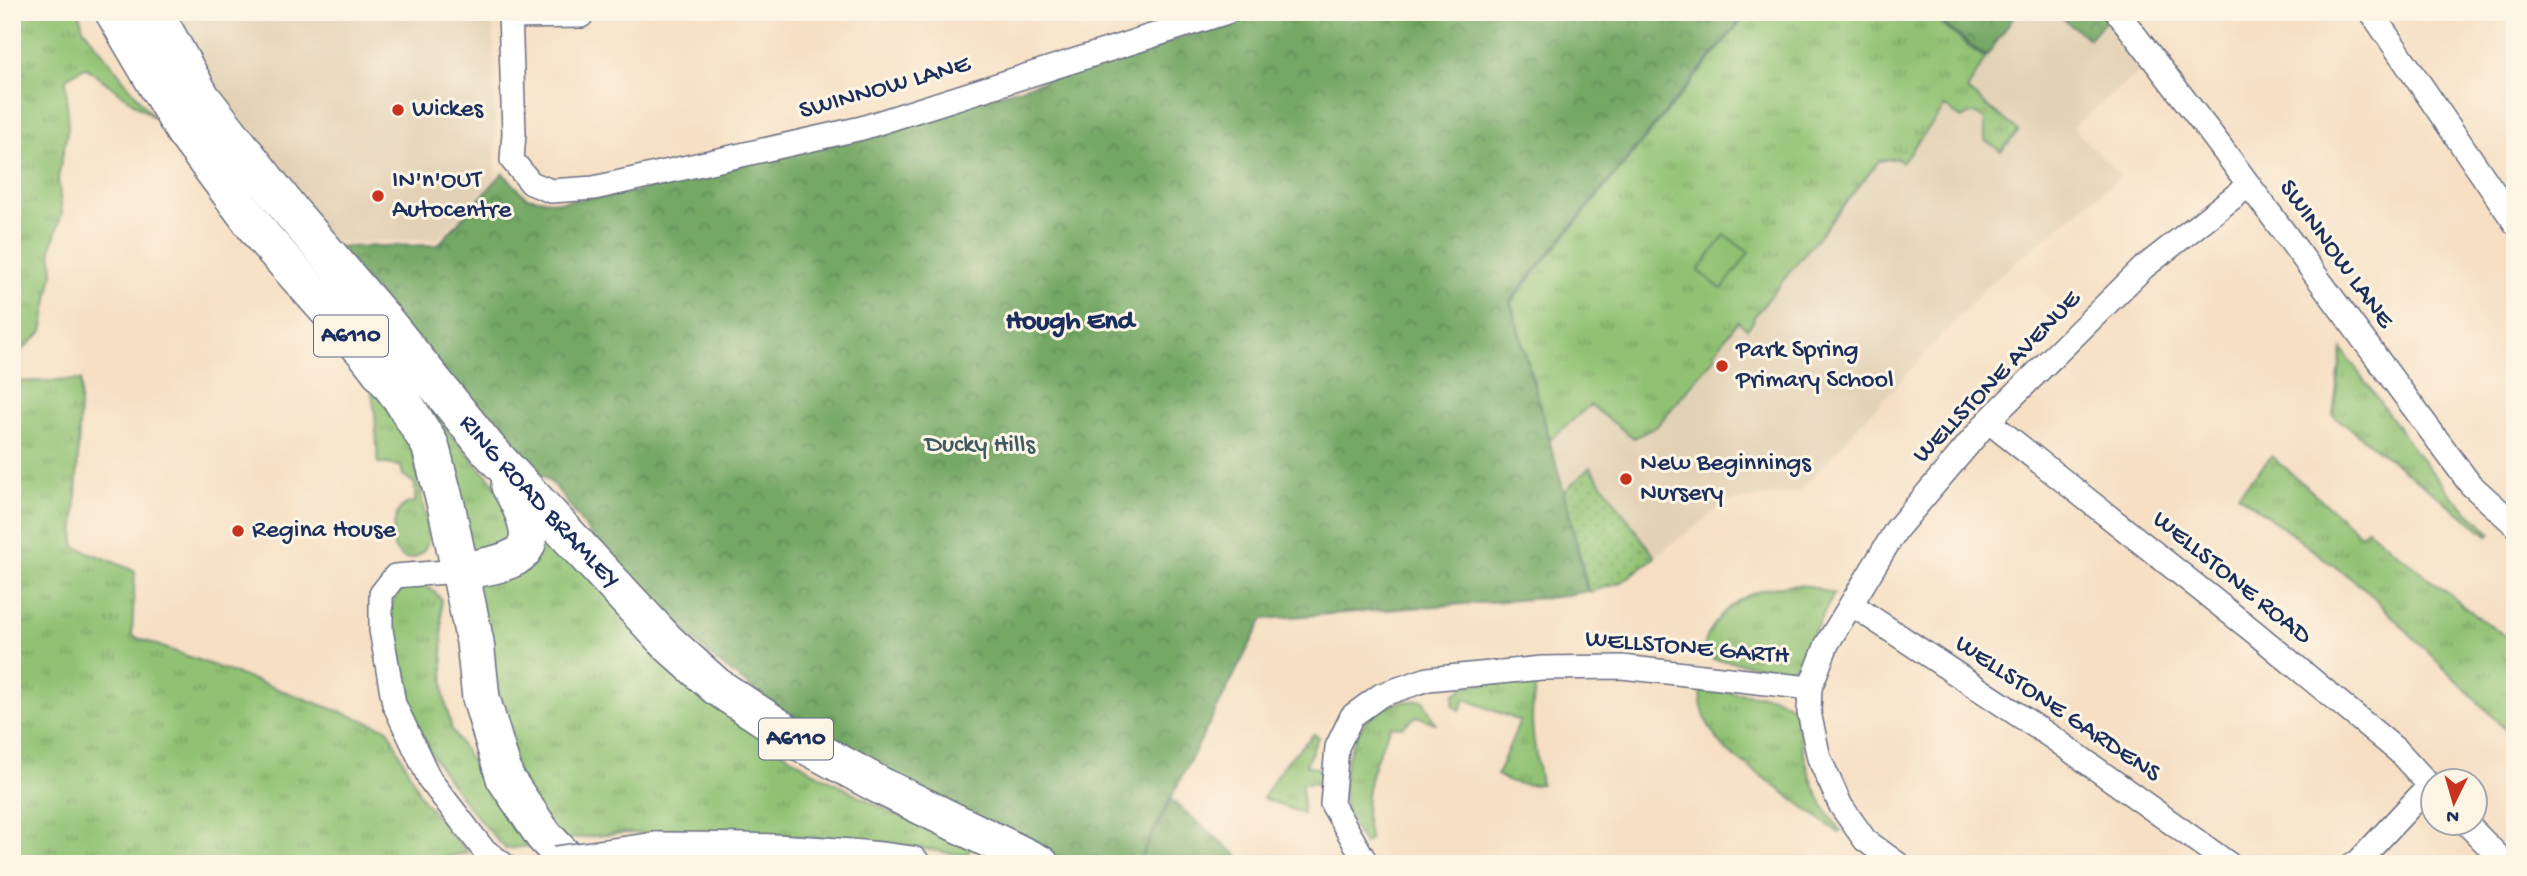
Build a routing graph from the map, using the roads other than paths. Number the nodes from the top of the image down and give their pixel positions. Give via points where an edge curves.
1 (114, 12) edge
2 (154, 12) edge
3 (1227, 12) edge
4 (2118, 12) edge
5 (2371, 12) edge
6 (511, 15) edge
7 (581, 16) dead end
8 (2249, 185) junction
9 (2515, 223) edge
10 (1988, 421) junction
11 (488, 449) junction
12 (2515, 525) edge
13 (459, 571) junction
14 (1851, 604) junction
15 (1810, 688) junction
16 (2418, 772) edge
17 (2418, 800) edge
18 (2481, 838) edge
19 (503, 864) edge
20 (556, 864) edge
21 (571, 864) edge
22 (912, 864) edge
23 (1040, 864) edge
24 (1367, 864) edge
25 (1898, 864) edge
26 (2229, 864) edge
27 (2353, 864) edge
28 (2506, 864) edge

1 - 13 highway, RING ROAD BRAMLEY / A6110 via 184,131 263,237 401,398 430,445
2 - 11 highway, RING ROAD BRAMLEY / A6110 via 201,97
3 - 6 street, SWINNOW LANE via 862,128 594,188 551,191 531,183 512,160
4 - 8 street, SWINNOW LANE
5 - 9 street
6 - 7 street
8 - 10 street, WELLSTONE AVENUE via 2143,268
8 - 12 street, SWINNOW LANE via 2470,484
10 - 14 street, WELLSTONE AVENUE via 1896,530
10 - 16 street, WELLSTONE ROAD via 2399,752
11 - 13 highway, A6110 via 525,513 530,532 525,549 511,561
11 - 23 highway, RING ROAD BRAMLEY / A6110 via 667,642 716,686 802,743 869,780
13 - 19 street via 395,576 381,594 381,630 394,704 430,780 483,849
13 - 21 highway, RING ROAD BRAMLEY / A6110 via 475,642 481,698 505,778 544,836
14 - 15 street, WELLSTONE AVENUE via 1827,644
14 - 26 street, WELLSTONE GARDENS via 2053,738
15 - 24 street, WELLSTONE GARTH via 1609,667 1542,668 1428,679 1381,695 1352,716 1338,747 1332,804
15 - 25 street, WELLSTONE AVENUE via 1819,758 1841,806 1865,840
17 - 27 street
18 - 28 street
20 - 22 main road, bridge via 656,850 759,850

